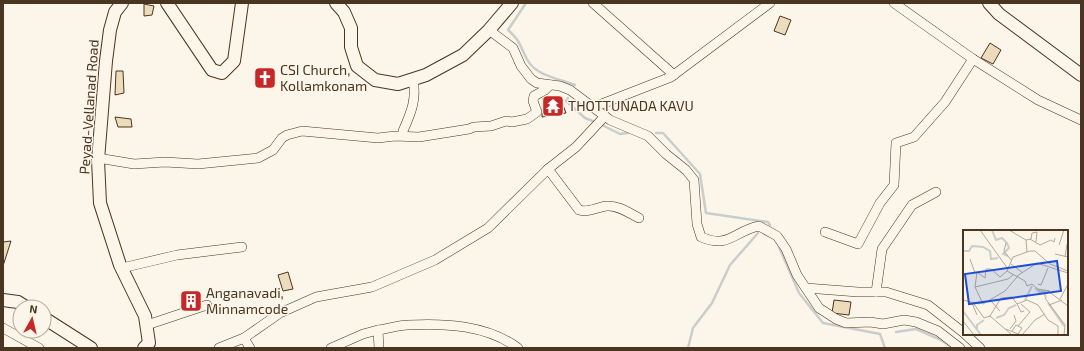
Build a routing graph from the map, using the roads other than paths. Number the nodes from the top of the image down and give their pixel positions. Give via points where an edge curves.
1 (122, 3) edge
2 (167, 3) edge
3 (242, 3) edge
4 (336, 3) edge
5 (512, 3) edge
6 (593, 3) edge
7 (770, 3) edge
8 (894, 3) edge
9 (989, 3) edge
10 (489, 30) junction
11 (973, 59) junction
12 (674, 75) junction
13 (1081, 75) edge
14 (413, 79) junction
15 (550, 85) junction
16 (594, 107) junction
17 (603, 118) junction
18 (1081, 120) edge
19 (403, 131) dead end
20 (98, 158) junction
21 (548, 169) junction
22 (936, 192) dead end
23 (639, 218) dead end
24 (826, 232) dead end
25 (242, 247) dead end
26 (122, 268) junction
27 (806, 288) junction
28 (876, 292) junction
29 (207, 306) dead end
30 (52, 323) edge
31 (147, 325) junction
32 (3, 328) edge
33 (378, 330) junction
34 (963, 333) edge
35 (965, 335) edge
36 (244, 338) junction
37 (38, 348) edge
38 (91, 348) edge
39 (144, 348) edge
40 (219, 348) edge
41 (250, 348) edge
42 (331, 348) edge
43 (379, 348) edge
44 (518, 348) edge
45 (960, 348) edge
46 (980, 348) edge

1 - 20 main road, Peyad-Vellanad Road via 115,12 110,30
2 - 3 main road via 212,70 222,73 234,61
4 - 14 main road via 344,12 351,28 351,47 356,66 374,80 398,84
5 - 10 main road
6 - 12 street
7 - 12 street
8 - 11 street
9 - 13 main road via 999,14
10 - 14 main road via 463,55 426,75
10 - 15 street via 513,48 521,66 531,79 537,83
11 - 18 street via 1038,100
11 - 24 street via 945,102 914,137 896,143 894,185 880,203 858,244
12 - 16 street
14 - 19 street via 415,98
15 - 16 street via 570,90
15 - 20 street via 534,96 537,112 527,118 491,126 420,137 378,138 302,131 282,138 273,150 258,158 198,164 134,164
16 - 17 street
17 - 21 street via 576,146
17 - 27 street via 648,136 686,170 694,180 697,224 701,237 712,242 723,242 748,228 759,226 777,236
20 - 26 main road, Peyad-Vellanad Road via 100,203
21 - 23 street via 579,210 583,212 608,206 618,207
21 - 36 street via 488,228 435,260 372,286 316,297 280,313
22 - 28 street via 912,205 882,249
25 - 26 street via 177,255
26 - 31 main road, Peyad-Vellanad Road
27 - 28 street
27 - 45 street via 819,308 846,323 882,324 904,320 916,322 938,331
28 - 34 street via 886,292 928,305
29 - 31 street
30 - 38 main road
31 - 39 main road, Peyad-Vellanad Road via 149,343
32 - 37 street
33 - 42 street
33 - 43 street
33 - 44 street via 407,325 439,324 465,327 481,330
35 - 46 street
36 - 40 street
36 - 41 street

